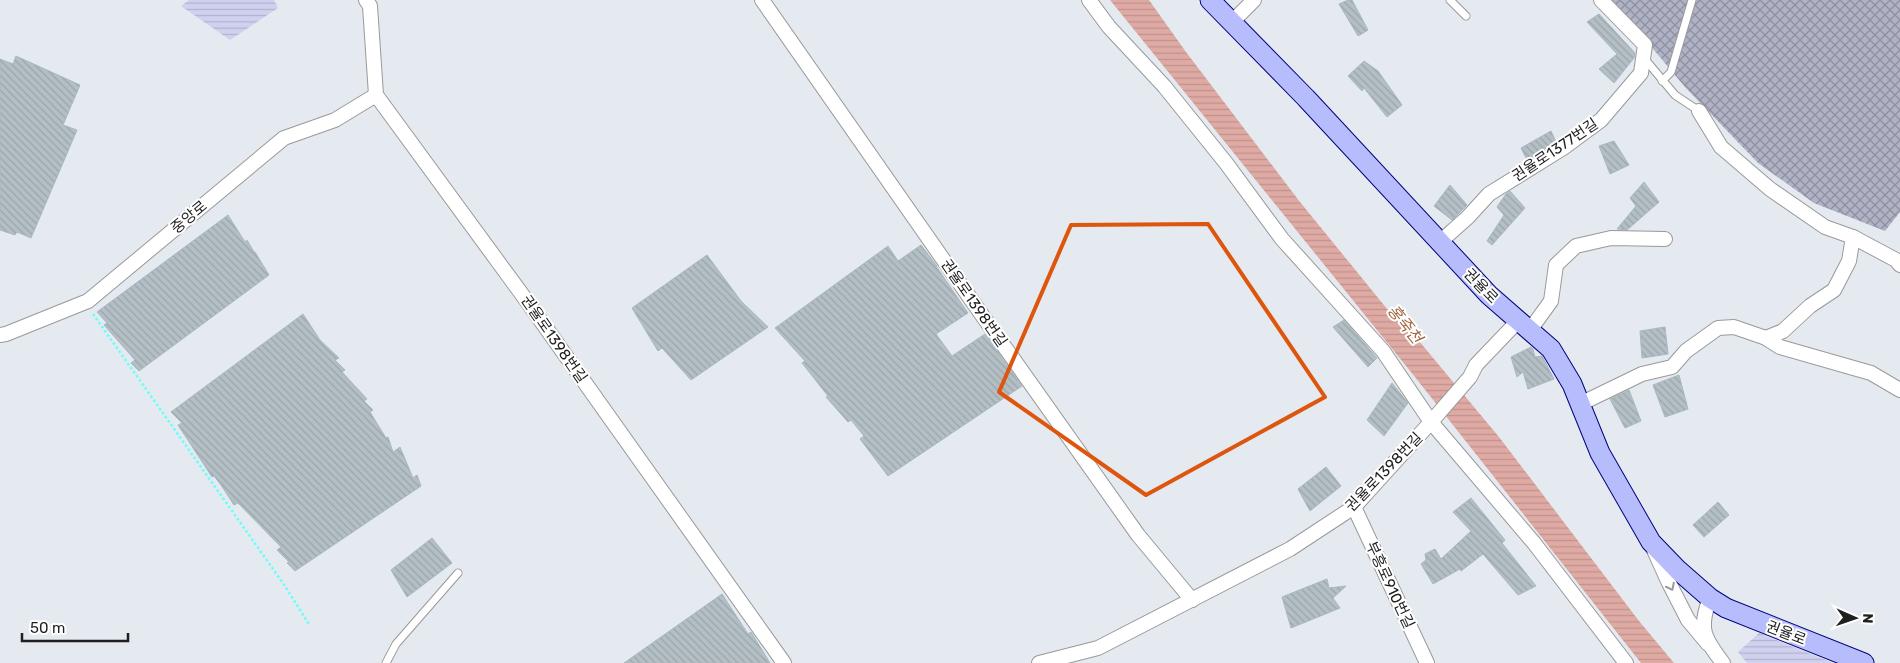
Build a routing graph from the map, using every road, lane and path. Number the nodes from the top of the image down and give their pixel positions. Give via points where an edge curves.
1 (366, 0) edge
2 (762, 0) edge
3 (1089, 0) edge
4 (1210, 0) edge
5 (1254, 0) edge
6 (1450, 0) edge
7 (1601, 0) edge
8 (1692, 0) edge
9 (1466, 16) dead end
10 (1231, 23) junction
11 (1643, 57) junction
12 (1662, 81) junction
13 (376, 95) junction
14 (1699, 111) joint
15 (1853, 238) junction
16 (1664, 239) dead end
17 (1440, 242) junction
18 (1900, 264) edge
19 (85, 303) junction
20 (1524, 325) junction
21 (0, 335) edge
22 (1766, 338) junction
23 (1900, 390) edge
24 (1580, 404) junction
25 (1431, 422) junction
26 (1354, 507) junction
27 (1651, 542) junction
28 (458, 573) dead end
29 (1710, 598) junction
30 (1192, 600) junction
31 (310, 626) dead end
32 (1708, 644) junction
33 (386, 663) edge
34 (784, 663) edge
35 (1039, 663) edge
36 (1427, 663) edge
37 (1626, 663) edge
38 (1723, 663) edge
39 (1864, 663) edge

1 - 13 street via 370,6
2 - 30 street, 권율로1398번길 via 1138,535
3 - 25 street via 1164,86 1282,239 1383,352
4 - 10 main road, 권율로
5 - 10 street
6 - 9 lane
7 - 11 street via 1644,45
8 - 12 lane via 1671,72
10 - 17 main road, 권율로
11 - 12 lane
11 - 17 street, 권율로1377번길 via 1641,73 1601,120 1489,194
12 - 14 lane via 1675,95
13 - 19 street, 중앙로 via 335,120 284,138
13 - 34 street, 권율로1398번길
14 - 15 street via 1721,146 1770,188 1825,227
15 - 18 street
15 - 22 street via 1850,262 1834,290 1782,331
16 - 20 street via 1611,238 1576,246 1556,265 1551,301
17 - 20 main road, 권율로 via 1489,295
19 - 21 street, 중앙로
19 - 31 path
20 - 24 main road, 권율로 via 1551,349
20 - 25 street, 권율로1398번길 via 1476,365 1470,377
22 - 23 street via 1780,347 1871,373
22 - 24 street via 1734,327 1718,328 1686,351 1672,367 1642,374
24 - 27 main road, 권율로 via 1600,453
25 - 26 street, 권율로1398번길
25 - 37 street via 1534,543
26 - 30 street, 권율로1398번길 via 1290,549
26 - 36 street, 부흥로910번길
27 - 29 main road, 권율로
27 -> 32 street via 1688,620
28 - 33 lane via 396,644
29 - 32 street via 1703,622
29 - 39 main road, 권율로 via 1744,616
30 - 35 street, 권율로1398번길 via 1098,648
32 - 38 street

